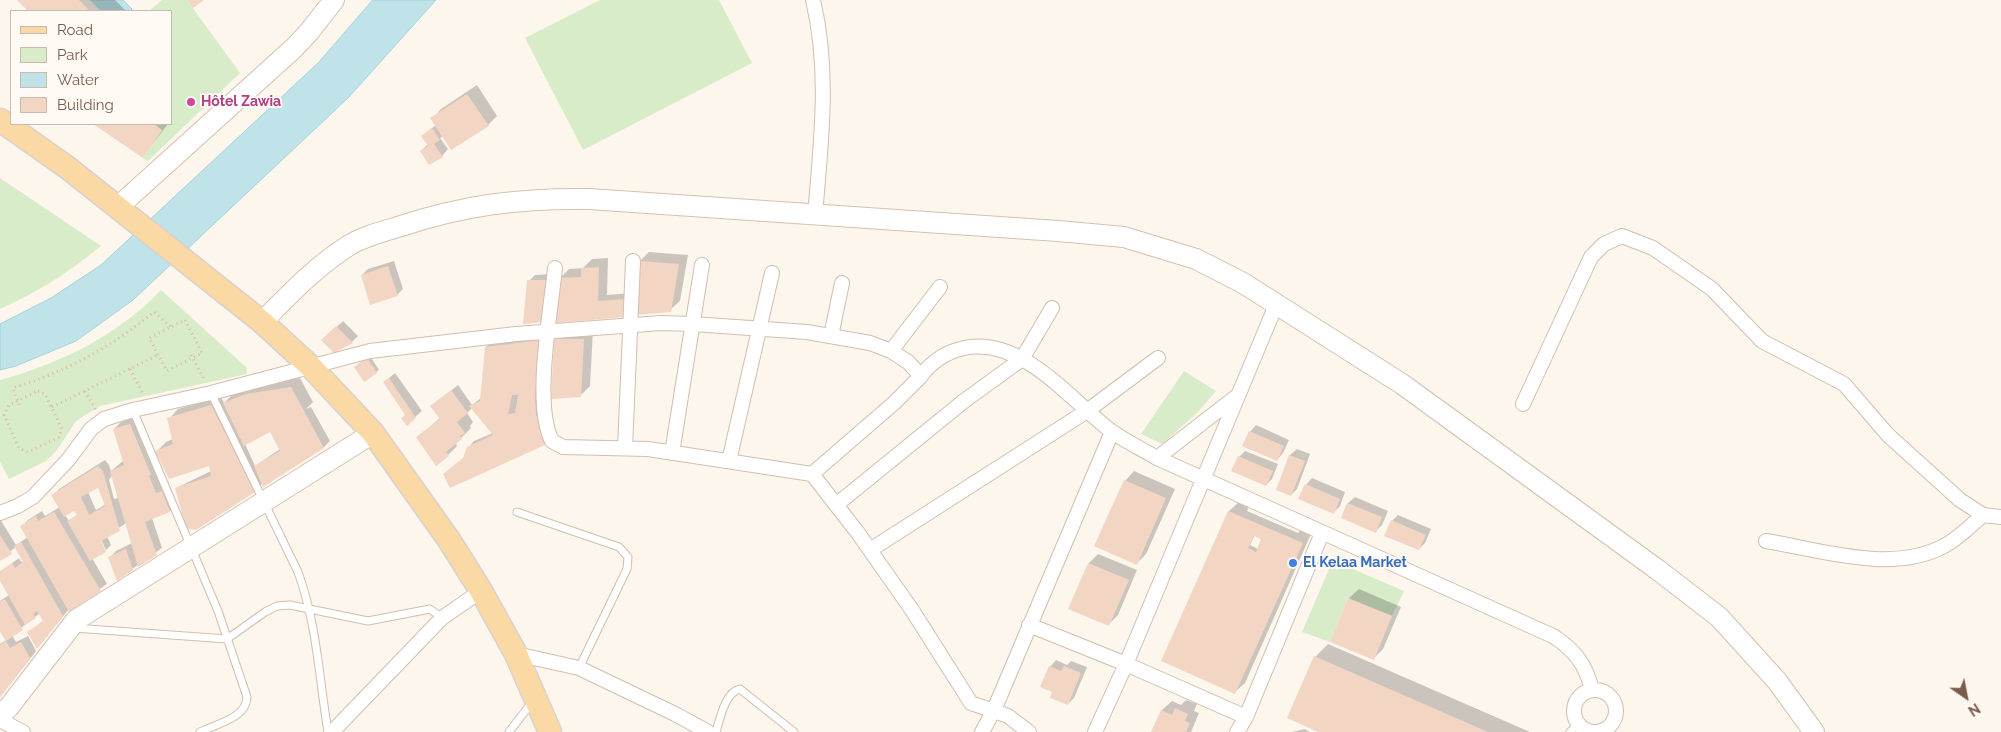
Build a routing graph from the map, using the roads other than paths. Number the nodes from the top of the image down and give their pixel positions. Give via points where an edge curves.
1 (334, 0) edge
2 (813, 0) edge
3 (0, 120) edge
4 (123, 211) junction
5 (815, 215) junction
6 (633, 261) dead end
7 (702, 264) dead end
8 (555, 268) dead end
9 (772, 273) dead end
10 (842, 283) dead end
11 (940, 287) dead end
12 (1276, 305) junction
13 (1052, 308) dead end
14 (262, 322) junction
15 (693, 324) junction
16 (629, 326) junction
17 (760, 328) junction
18 (548, 332) junction
19 (831, 336) junction
20 (892, 352) junction
21 (1158, 358) dead end
22 (1022, 359) junction
23 (311, 367) junction
24 (921, 376) junction
25 (211, 393) junction
26 (1238, 395) junction
27 (1523, 404) dead end
28 (133, 410) junction
29 (1087, 411) junction
30 (1112, 432) junction
31 (373, 434) junction
32 (624, 448) junction
33 (672, 453) junction
34 (1157, 458) junction
35 (729, 461) junction
36 (812, 474) junction
37 (1203, 480) junction
38 (264, 502) junction
39 (836, 505) junction
40 (517, 512) dead end
41 (0, 513) edge
42 (1984, 515) junction
43 (2001, 517) edge
44 (1322, 533) junction
45 (1766, 541) dead end
46 (190, 549) junction
47 (870, 550) junction
48 (481, 591) junction
49 (310, 610) junction
50 (442, 618) junction
51 (1029, 625) junction
52 (70, 628) junction
53 (227, 639) junction
54 (516, 654) junction
55 (1126, 664) junction
56 (579, 668) junction
57 (1592, 690) junction
58 (536, 698) junction
59 (994, 710) junction
60 (0, 716) edge
61 (1246, 717) junction
62 (0, 720) edge
63 (1574, 728) edge
64 (23, 732) edge
65 (200, 732) edge
66 (330, 732) edge
67 (509, 732) edge
68 (550, 732) edge
69 (708, 732) edge
70 (716, 732) edge
71 (794, 732) edge
72 (982, 732) edge
73 (1029, 732) edge
74 (1095, 732) edge
75 (1237, 732) edge
76 (1595, 732) edge
77 (1814, 732) edge

1 - 4 main road via 294,48
2 - 5 street via 820,29 824,79
3 - 4 main road
4 - 14 main road
5 - 12 main road via 1124,237 1196,259 1243,283
5 - 14 main road via 589,199 536,198 484,204 430,216 350,245 305,279
6 - 16 street
7 - 15 street
8 - 18 street
9 - 17 street
10 - 19 street
11 - 20 street
12 - 26 street
12 - 77 main road via 1402,384 1718,617 1778,681
13 - 22 street
14 - 23 main road
15 - 16 street
15 - 17 street
15 - 33 street
16 - 18 street
16 - 32 street
17 - 19 street
17 - 35 street
18 - 23 street via 370,351
18 - 32 street via 544,410 552,441 563,447
19 - 20 street via 870,343
20 - 24 street
21 - 29 street
22 - 24 street via 1003,349 972,346 942,356
22 - 29 street
22 - 39 street via 964,401
23 - 25 street
23 - 31 main road
24 - 36 street
25 - 28 street
25 - 38 lane
26 - 34 street
26 - 37 street
27 - 42 street via 1591,257 1604,244 1622,236 1653,248 1712,289 1762,341 1844,384 1888,435 1960,500
28 - 41 street via 91,429 68,460 32,497
28 - 46 lane
29 - 30 street
29 - 47 street
30 - 34 street
30 - 51 street
31 - 38 main road
31 - 48 main road via 449,540
32 - 33 street
33 - 35 street
34 - 37 street
35 - 36 street
36 - 39 street
37 - 44 street
37 - 55 street
38 - 46 main road
38 - 49 lane via 298,572
39 - 47 street
40 - 56 lane via 619,547 628,557 627,569
42 - 43 street
42 - 45 street via 1944,546 1912,558 1876,560
44 - 57 street via 1553,636 1574,651 1582,662
44 - 61 street
46 - 52 main road via 76,620
46 - 53 lane
47 - 59 street via 971,703
48 - 50 street
48 - 54 main road
49 - 50 lane via 368,621 430,609
49 - 53 lane via 278,606
49 - 66 lane
50 - 66 street
51 - 55 street
51 - 59 street
52 - 53 lane
52 - 60 main road
53 - 65 lane via 247,702 236,716
54 - 56 street
54 - 58 main road
55 - 61 street
55 - 74 street
56 - 69 street
57 - 63 street via 1582,694 1575,704
57 - 76 street via 1606,693 1616,709 1616,716 1609,726
58 - 67 lane
58 - 68 main road
59 - 72 street
59 - 73 street
61 - 75 street
62 - 64 street
63 - 76 street
70 - 71 lane via 729,698 740,689

